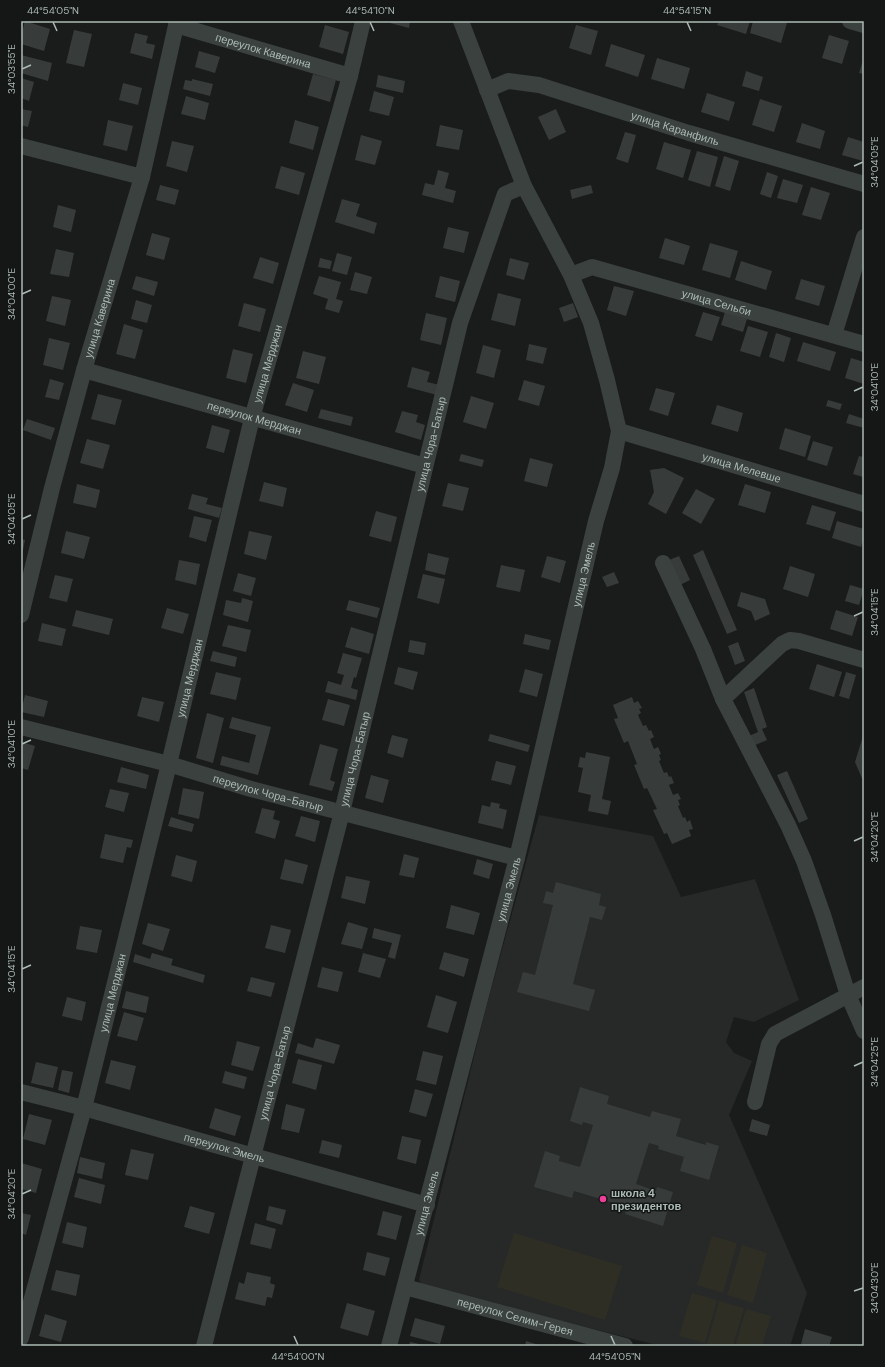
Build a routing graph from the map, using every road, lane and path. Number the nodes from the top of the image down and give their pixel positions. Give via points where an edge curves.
1 (363, 21) edge
2 (461, 21) edge
3 (850, 21) edge
4 (177, 23) edge
5 (864, 25) edge
6 (350, 76) junction
7 (487, 90) junction
8 (21, 146) edge
9 (142, 177) junction
10 (864, 184) edge
11 (524, 186) junction
12 (864, 237) edge
13 (571, 275) junction
14 (834, 335) junction
15 (864, 344) edge
16 (84, 370) junction
17 (252, 418) junction
18 (619, 431) junction
19 (425, 466) junction
20 (864, 504) edge
21 (663, 563) dead end
22 (21, 615) edge
23 (864, 660) edge
24 (723, 700) junction
25 (21, 727) edge
26 (169, 764) junction
27 (342, 812) junction
28 (517, 858) junction
29 (864, 987) edge
30 (848, 995) junction
31 (864, 1032) edge
32 (21, 1092) edge
33 (755, 1102) dead end
34 (84, 1108) junction
35 (254, 1155) junction
36 (427, 1205) junction
37 (405, 1287) junction
38 (21, 1338) edge
39 (573, 1340) edge
40 (204, 1346) edge
41 (389, 1346) edge
42 (625, 1346) edge

1 - 6 street, улица Мерджан
2 - 7 street
3 - 5 street
4 - 6 street, переулок Каверина
4 - 9 street, улица Каверина
6 - 17 street, улица Мерджан
7 - 10 street, улица Каранфиль via 508,81 538,85 689,133
7 - 11 street
8 - 9 street
9 - 16 street, улица Каверина
11 - 13 street
11 - 19 street, улица Чора-Батыр via 505,194 460,323
12 - 14 street
13 - 14 street, улица Сельби via 592,267
13 - 18 street via 591,323
14 - 15 street, улица Сельби
16 - 17 street, переулок Мерджан
16 - 22 street, улица Каверина
17 - 19 street, переулок Мерджан
17 - 26 street, улица Мерджан
18 - 20 street, улица Мелевше
18 - 28 street, улица Эмель
19 - 27 street, улица Чора-Батыр
21 - 24 street via 703,649
23 - 24 street via 790,640 782,644
24 - 30 street via 804,861
25 - 26 street, переулок Чора-Батыр
26 - 27 street, переулок Чора-Батыр via 251,789
26 - 34 street, улица Мерджан
27 - 28 street, переулок Чора-Батыр
27 - 35 street, улица Чора-Батыр
28 - 36 street, улица Эмель
29 - 30 street
30 - 31 street
30 - 33 street via 775,1034 769,1044
32 - 34 street, переулок Эмель
34 - 35 street, переулок Эмель
34 - 38 street, улица Мерджан
35 - 36 street, переулок Эмель
35 - 40 street, улица Чора-Батыр
36 - 37 street, улица Эмель
37 - 39 street, переулок Селим-Герея
37 - 41 street, улица Эмель
39 - 42 street, переулок Селим-Герея

